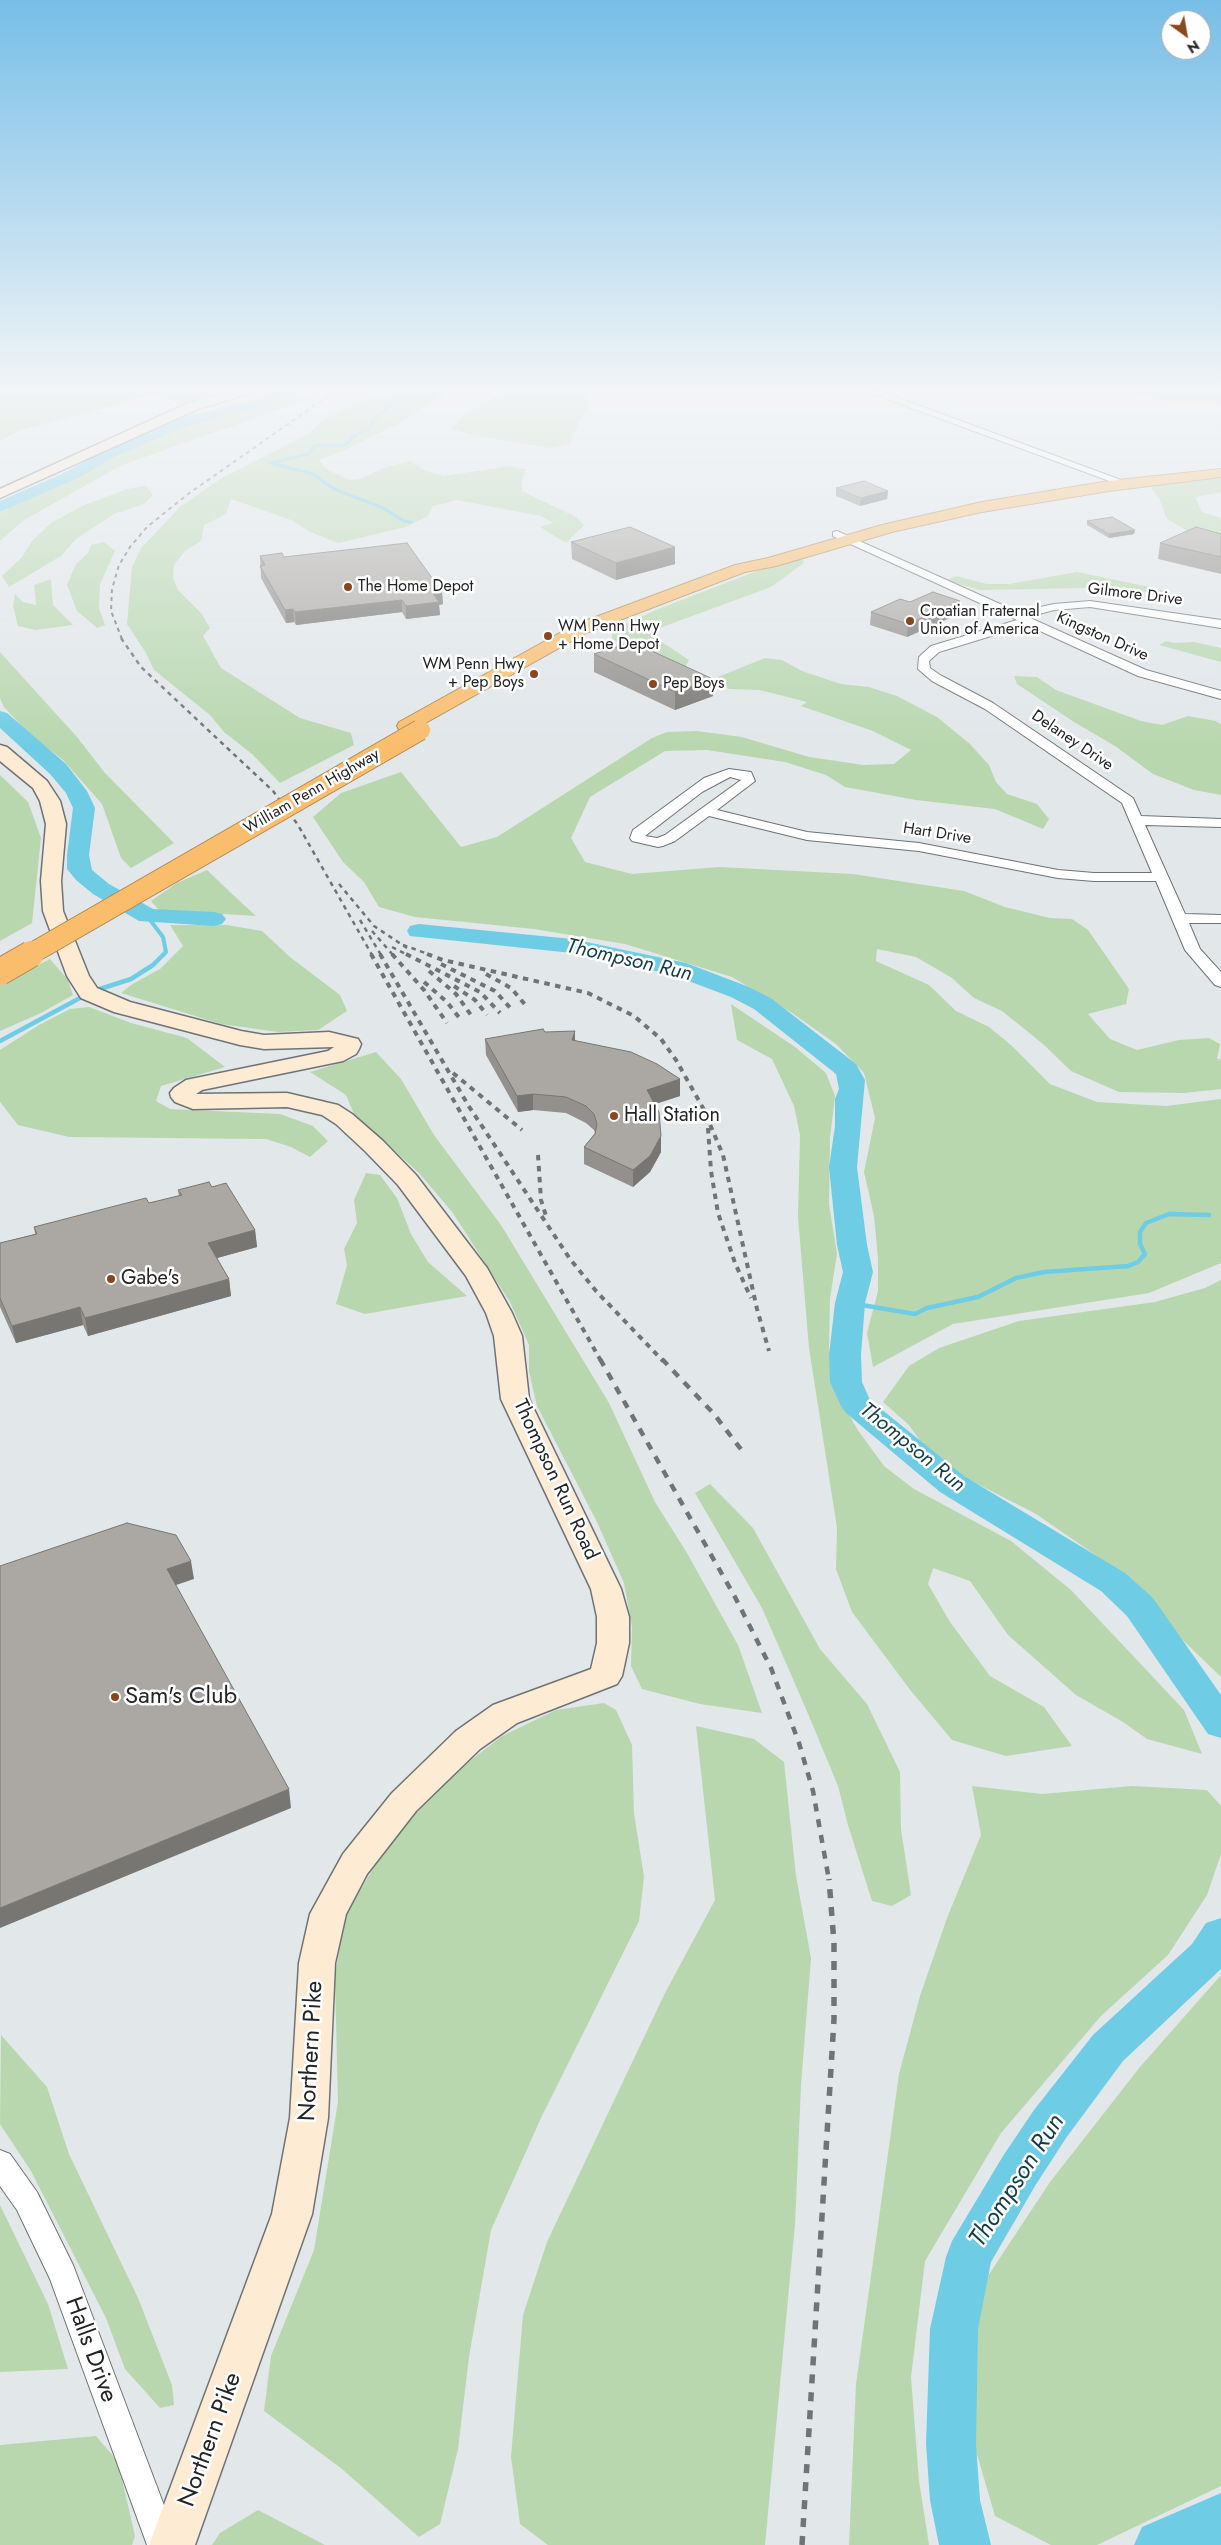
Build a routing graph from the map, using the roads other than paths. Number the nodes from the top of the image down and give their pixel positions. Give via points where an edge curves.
1 (939, 511) edge
2 (842, 536) junction
3 (1022, 619) junction
4 (1221, 624) edge
5 (1221, 695) edge
6 (413, 728) junction
7 (0, 751) edge
8 (708, 812) junction
9 (1136, 820) junction
10 (1221, 823) edge
11 (1162, 877) junction
12 (1180, 918) junction
13 (1221, 919) edge
14 (0, 958) edge
15 (0, 972) edge
16 (1221, 982) edge
17 (606, 1676) joint
18 (0, 2163) edge
19 (163, 2545) edge
20 (172, 2545) edge

1 - 2 highway, William Penn Highway
2 - 3 street, Kingston Drive
2 - 6 highway, William Penn Highway via 770,562 741,568 624,614 611,625
3 - 4 street, Gilmore Drive via 1054,606 1090,604
3 - 5 street, Kingston Drive via 1142,673
3 - 9 street, Delaney Drive via 935,649 925,656 924,669 988,706 1109,787 1128,801
6 - 14 highway, William Penn Highway
6 - 15 highway, William Penn Highway, bridge
7 - 17 street, Thompson Run Road via 40,785 50,801 56,824 51,881 53,911 78,976 89,993 122,1007 240,1038 264,1042 329,1039 350,1044 348,1049 335,1056 194,1085 182,1093 183,1097 192,1102 207,1103 287,1100 330,1110 374,1146 431,1209 478,1274 499,1314 508,1336 512,1385 518,1407 606,1588 613,1617 613,1643
8 - 8 street via 748,781 746,775 729,773 709,781 638,833 638,838 658,842 670,838
8 - 11 street, Hart Drive via 807,836 919,847 1058,874
9 - 10 street
9 - 11 street, Delaney Drive
11 - 12 street, Delaney Drive
12 - 13 street
12 - 16 street, Delaney Drive via 1193,950
17 - 20 street, Northern Pike via 505,1714 468,1740 404,1802 355,1864 336,1896 328,1914 317,1963 309,2118 302,2173 292,2214
18 - 19 street, Halls Drive via 28,2201 63,2275

